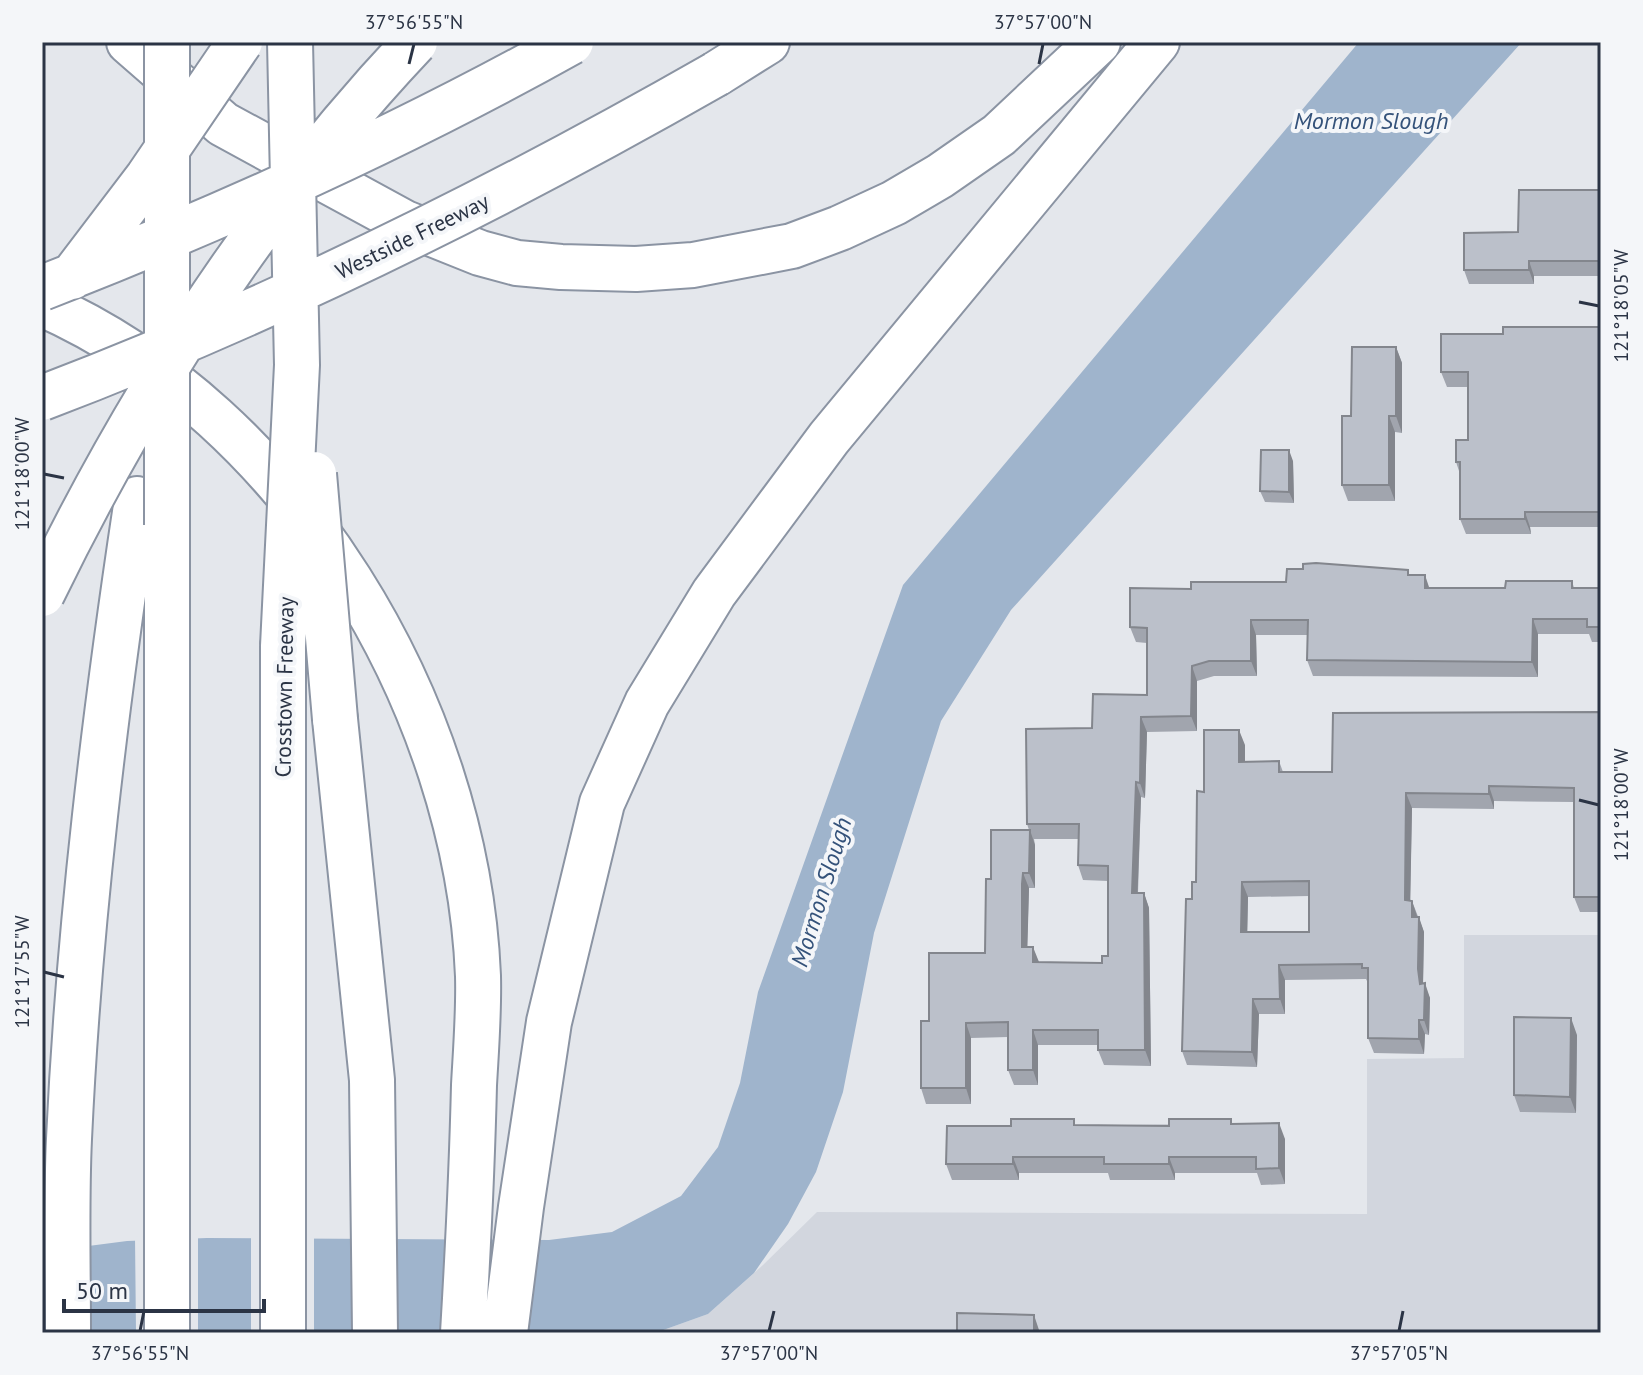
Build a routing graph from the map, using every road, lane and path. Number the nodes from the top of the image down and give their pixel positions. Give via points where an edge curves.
1 (129, 42) edge
2 (167, 42) edge
3 (240, 42) edge
4 (290, 42) edge
5 (415, 42) edge
6 (571, 42) edge
7 (767, 42) edge
8 (1098, 42) edge
9 (1157, 42) edge
10 (42, 288) edge
11 (42, 304) edge
12 (42, 313) edge
13 (297, 365) junction
14 (42, 398) edge
15 (152, 512) junction
16 (42, 594) edge
17 (68, 1333) edge
18 (167, 1333) edge
19 (283, 1333) edge
20 (375, 1333) edge
21 (463, 1333) edge
22 (505, 1333) edge

1 - 8 highway via 223,124 405,223 517,263 636,269 693,265 792,246 894,203 999,135
2 - 15 highway, bridge via 168,270
3 - 12 highway, bridge via 148,177
4 - 13 highway, Crosstown Freeway, bridge
5 - 16 highway, bridge via 286,195 196,320 98,482
6 - 10 highway, bridge via 327,167
7 - 14 highway, Westside Freeway, bridge via 602,139 409,239 198,335
9 - 22 highway via 829,438 714,593 647,703 602,803 549,1022
11 - 21 highway via 137,355 236,437 294,502 342,569 401,675 425,732 464,867 478,977
13 - 19 highway, Crosstown Freeway, bridge via 283,646
13 - 20 highway, bridge via 313,464 372,1080
15 - 17 highway via 108,693 89,871 72,1079
15 - 18 highway

